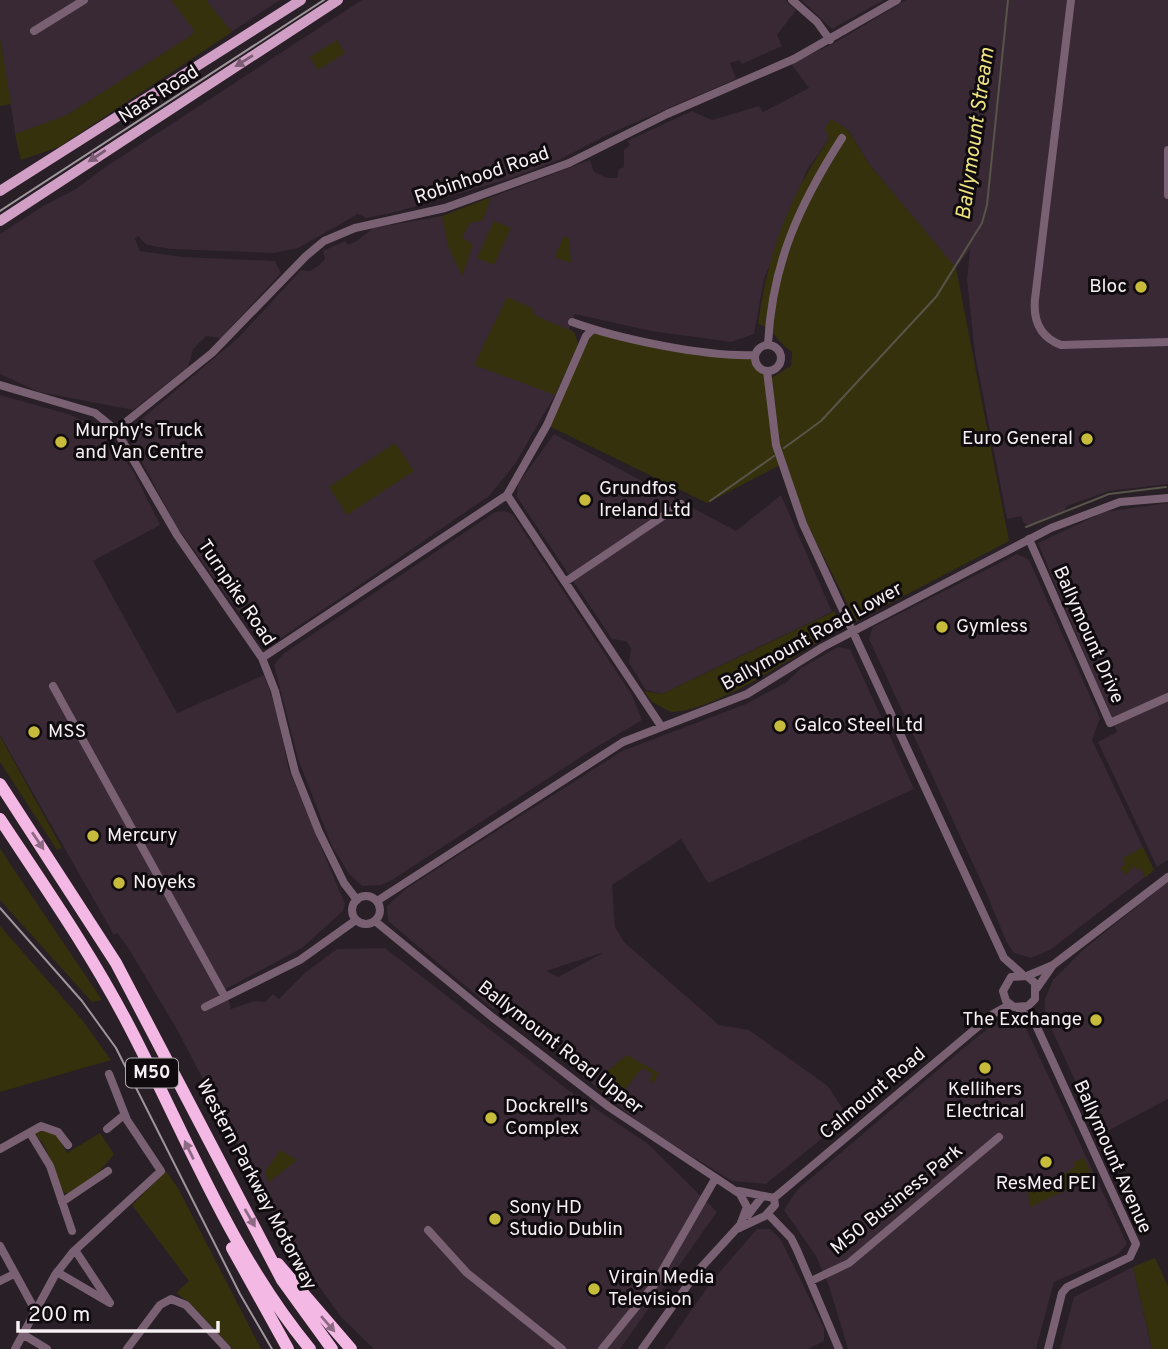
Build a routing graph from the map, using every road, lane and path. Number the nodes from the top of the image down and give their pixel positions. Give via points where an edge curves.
1 (84, 0) edge
2 (301, 0) edge
3 (338, 0) edge
4 (792, 0) edge
5 (897, 0) edge
6 (1071, 0) edge
7 (73, 3) edge
8 (34, 31) dead end
9 (830, 40) junction
10 (842, 138) dead end
11 (1168, 149) edge
12 (0, 191) edge
13 (1168, 195) edge
14 (0, 220) edge
15 (572, 322) dead end
16 (593, 330) junction
17 (1168, 342) edge
18 (768, 344) junction
19 (755, 355) junction
20 (767, 371) junction
21 (0, 385) edge
22 (116, 430) junction
23 (507, 495) junction
24 (1168, 498) edge
25 (681, 504) dead end
26 (1029, 539) junction
27 (565, 582) junction
28 (855, 631) junction
29 (262, 658) junction
30 (53, 686) dead end
31 (1168, 697) edge
32 (661, 726) junction
33 (0, 784) edge
34 (0, 819) edge
35 (1168, 877) edge
36 (357, 900) junction
37 (377, 901) junction
38 (356, 920) junction
39 (376, 920) junction
40 (1004, 958) junction
41 (1053, 965) junction
42 (1024, 975) junction
43 (1004, 985) junction
44 (1037, 988) junction
45 (1003, 996) junction
46 (225, 997) junction
47 (1035, 999) junction
48 (205, 1007) dead end
49 (1014, 1007) junction
50 (993, 1013) junction
51 (1034, 1023) junction
52 (109, 1074) dead end
53 (124, 1115) junction
54 (107, 1129) dead end
55 (30, 1133) junction
56 (999, 1137) dead end
57 (68, 1146) dead end
58 (0, 1149) edge
59 (108, 1171) dead end
60 (715, 1179) junction
61 (734, 1189) junction
62 (761, 1198) junction
63 (774, 1198) junction
64 (62, 1202) junction
65 (219, 1212) junction
66 (768, 1214) junction
67 (738, 1228) junction
68 (428, 1230) dead end
69 (72, 1231) dead end
70 (0, 1246) edge
71 (75, 1250) junction
72 (275, 1262) junction
73 (57, 1272) junction
74 (14, 1274) junction
75 (0, 1281) edge
76 (811, 1281) junction
77 (35, 1310) junction
78 (24, 1335) junction
79 (48, 1346) edge
80 (15, 1349) edge
81 (127, 1349) edge
82 (227, 1349) edge
83 (288, 1349) edge
84 (310, 1349) edge
85 (332, 1349) edge
86 (351, 1349) edge
87 (562, 1349) edge
88 (602, 1349) edge
89 (642, 1349) edge
90 (839, 1349) edge
91 (1048, 1349) edge

1 - 7 street
2 - 12 main road, Naas Road
3 -> 14 main road, Naas Road
4 - 9 street
5 - 9 street, Robinhood Road
6 - 17 street via 1036,321 1046,336 1061,345
7 - 8 street
9 - 22 street, Robinhood Road via 569,163 445,208 346,231 324,241 212,353
10 - 18 street via 795,218 777,275
11 - 13 street
15 - 16 street
16 - 19 street
16 - 23 street
18 - 19 street
18 - 20 street via 779,350 782,359 777,368
19 - 20 street via 759,367
20 - 28 street via 772,421 786,475 803,524
21 - 22 street, Turnpike Road via 95,413
22 - 29 street, Turnpike Road via 177,535
23 - 27 street
23 - 29 street
24 - 26 street, Ballymount Road Lower via 1102,507
25 - 27 street
26 - 28 street, Ballymount Road Lower
26 - 31 street, Ballymount Drive via 1110,723
27 - 32 street
28 - 32 street, Ballymount Road Lower via 747,694
28 - 40 street
29 - 36 street, Turnpike Road via 295,772 332,862
30 - 46 street
32 - 37 street, Ballymount Road Lower via 600,756
33 -> 72 highway, Western Parkway Motorway / M50 via 116,963
65 -> 34 highway, Western Parkway Motorway / M50 via 101,974
35 - 41 street
36 - 37 street via 365,896
36 - 38 street via 352,912
37 - 39 street via 380,912
38 - 39 street via 366,924
38 - 46 street via 300,960
39 - 60 street, Ballymount Road Upper via 608,1107
40 - 42 street
40 - 43 street
41 - 42 street
41 - 44 street
42 - 43 street via 1011,976
42 - 44 street
43 - 45 street
44 - 47 street
45 - 49 street
45 - 50 street, Calmount Road
46 - 48 street
47 - 49 street via 1028,1006
47 - 51 street, Ballymount Avenue
49 - 50 street, Calmount Road
49 - 51 street, Ballymount Avenue
50 - 63 street, Calmount Road
51 - 91 street, Ballymount Avenue via 1136,1244 1130,1257 1067,1287
52 - 53 street
53 - 54 street
53 - 71 street via 160,1165 160,1174
55 - 57 street via 41,1126 48,1128 58,1132
55 - 58 street
55 - 64 street via 50,1166
56 - 76 street, M50 Business Park via 849,1263
59 - 64 street
60 - 61 street, Ballymount Road Upper
60 - 88 street via 654,1285
61 - 62 street, Ballymount Road Upper
61 - 67 street via 747,1203
62 - 63 street, Ballymount Road Upper
62 - 67 street
63 - 66 street via 775,1207
64 - 69 street
65 - 83 highway, M50 via 223,1232
65 - 84 highway, Western Parkway Motorway / M50
66 - 67 street
66 - 76 street via 790,1238
67 - 89 street via 697,1272
68 - 87 street via 467,1273
70 - 74 street
71 - 73 street
71 - 73 street via 112,1305
72 - 85 highway, Western Parkway Motorway / M50 via 288,1290
72 -> 86 highway, M50
73 - 77 street
74 - 75 street
74 - 77 street
76 - 90 street
77 - 78 street
78 - 79 street
78 - 80 street
81 - 82 street via 160,1305 177,1299

